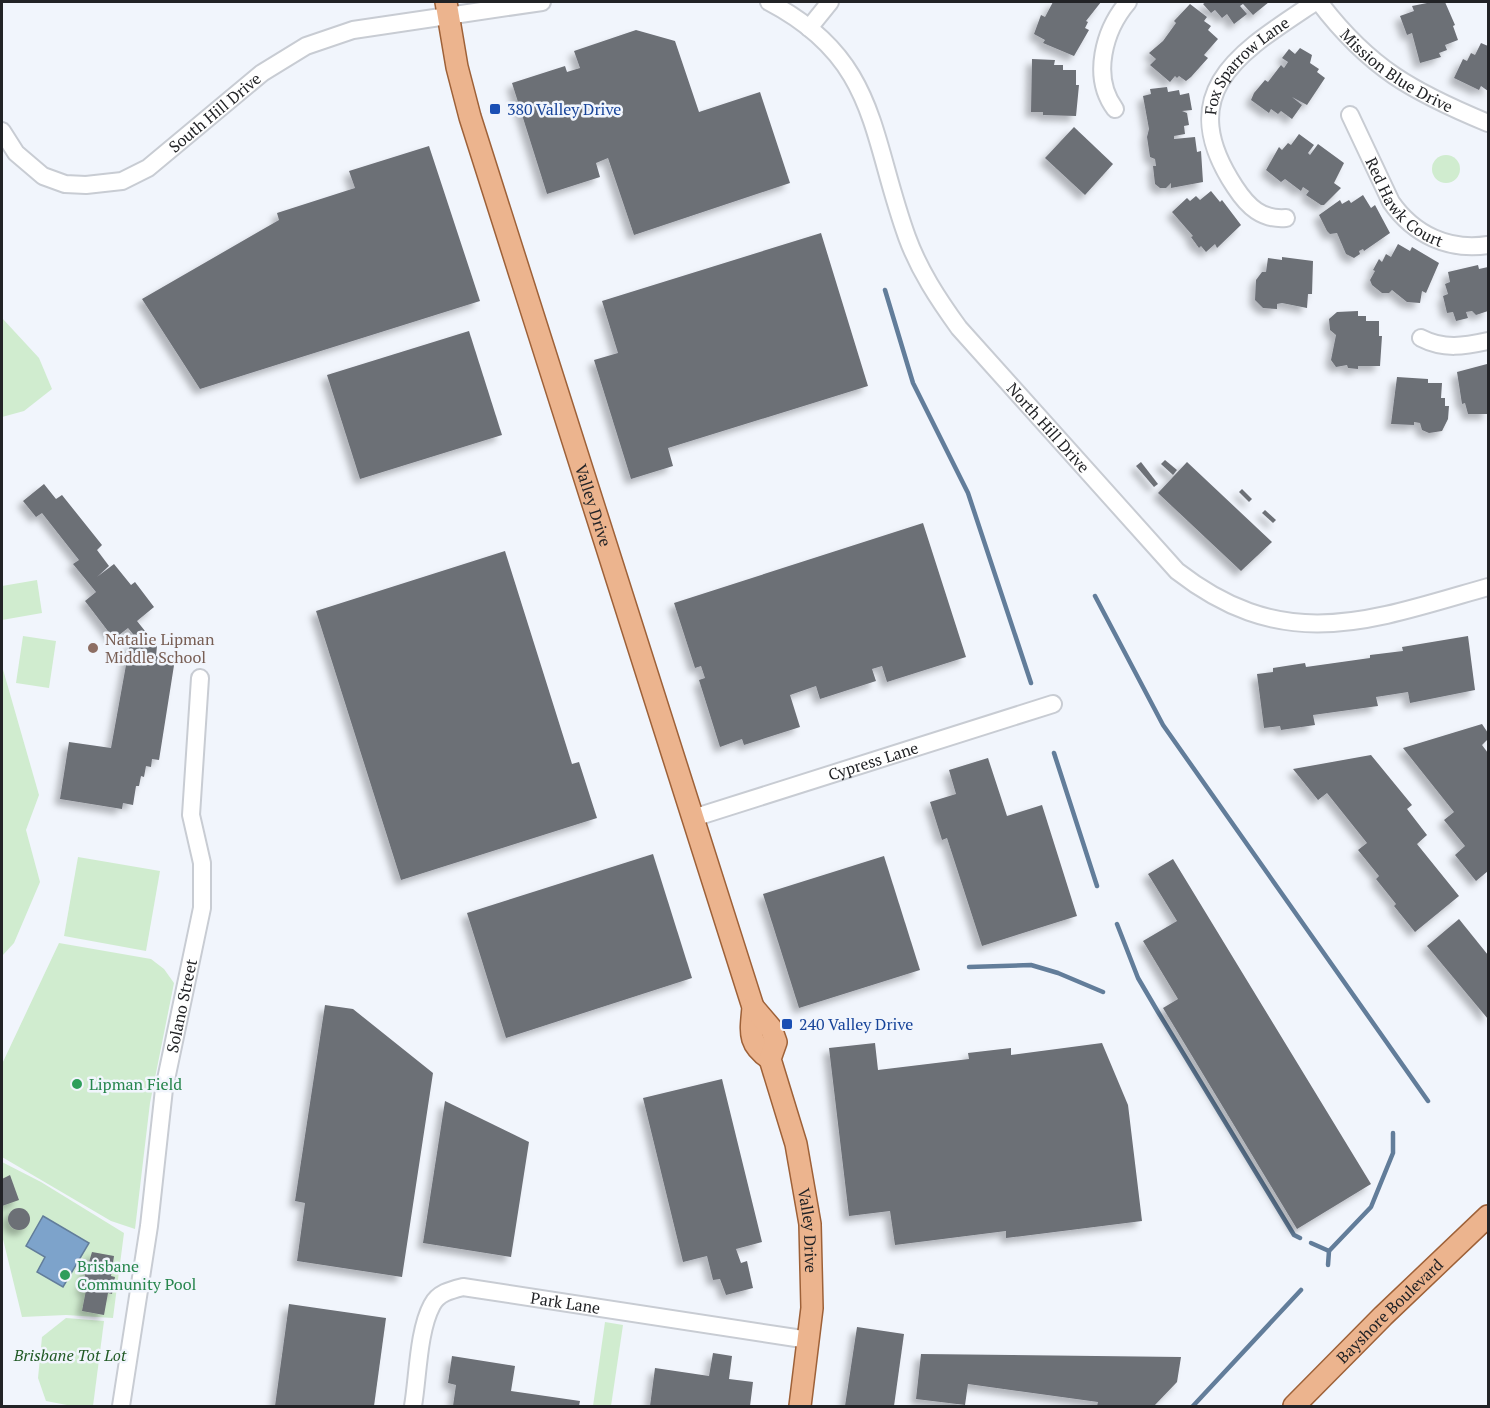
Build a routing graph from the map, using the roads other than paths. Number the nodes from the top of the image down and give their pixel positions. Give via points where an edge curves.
1 (542, 2) edge
2 (769, 2) edge
3 (830, 2) edge
4 (1128, 2) edge
5 (1317, 2) edge
6 (447, 8) edge
7 (809, 27) junction
8 (1115, 109) dead end
9 (1350, 115) dead end
10 (1488, 123) edge
11 (2, 131) edge
12 (1286, 218) dead end
13 (1488, 245) edge
14 (1421, 338) dead end
15 (1488, 341) edge
16 (1488, 587) edge
17 (200, 678) dead end
18 (1053, 704) dead end
19 (693, 818) junction
20 (1488, 1216) edge
21 (809, 1340) junction
22 (121, 1407) edge
23 (413, 1407) edge
24 (800, 1407) edge
25 (1294, 1407) edge

1 - 6 street
2 - 7 street, North Hill Drive
3 - 7 street
4 - 8 street via 1113,25 1103,64 1105,92
5 - 10 street, Mission Blue Drive via 1384,71 1435,101
5 - 12 street, Fox Sparrow Lane via 1236,59 1219,82 1211,110 1219,158 1238,192 1260,215
6 - 11 street, South Hill Drive via 306,45 262,73 148,168 122,181 65,184 43,176 15,153
6 - 19 main road, Valley Drive via 470,117
7 - 16 street, North Hill Drive via 845,64 869,106 908,239 938,300 958,328 1177,570 1203,591 1231,606 1262,618 1295,624 1356,622
9 - 13 street, Red Hawk Court via 1390,202 1406,220 1440,242
14 - 15 street via 1452,347
17 - 22 street, Solano Street via 191,815 202,863 202,908 164,1089 149,1226
18 - 19 street, Cypress Lane
19 - 21 main road, Valley Drive via 753,1007 771,1028 776,1042 770,1059 806,1191 813,1257
20 - 25 main road, Bayshore Boulevard
21 - 23 street, Park Lane via 463,1287 451,1290 432,1304
21 - 24 main road, Valley Drive

